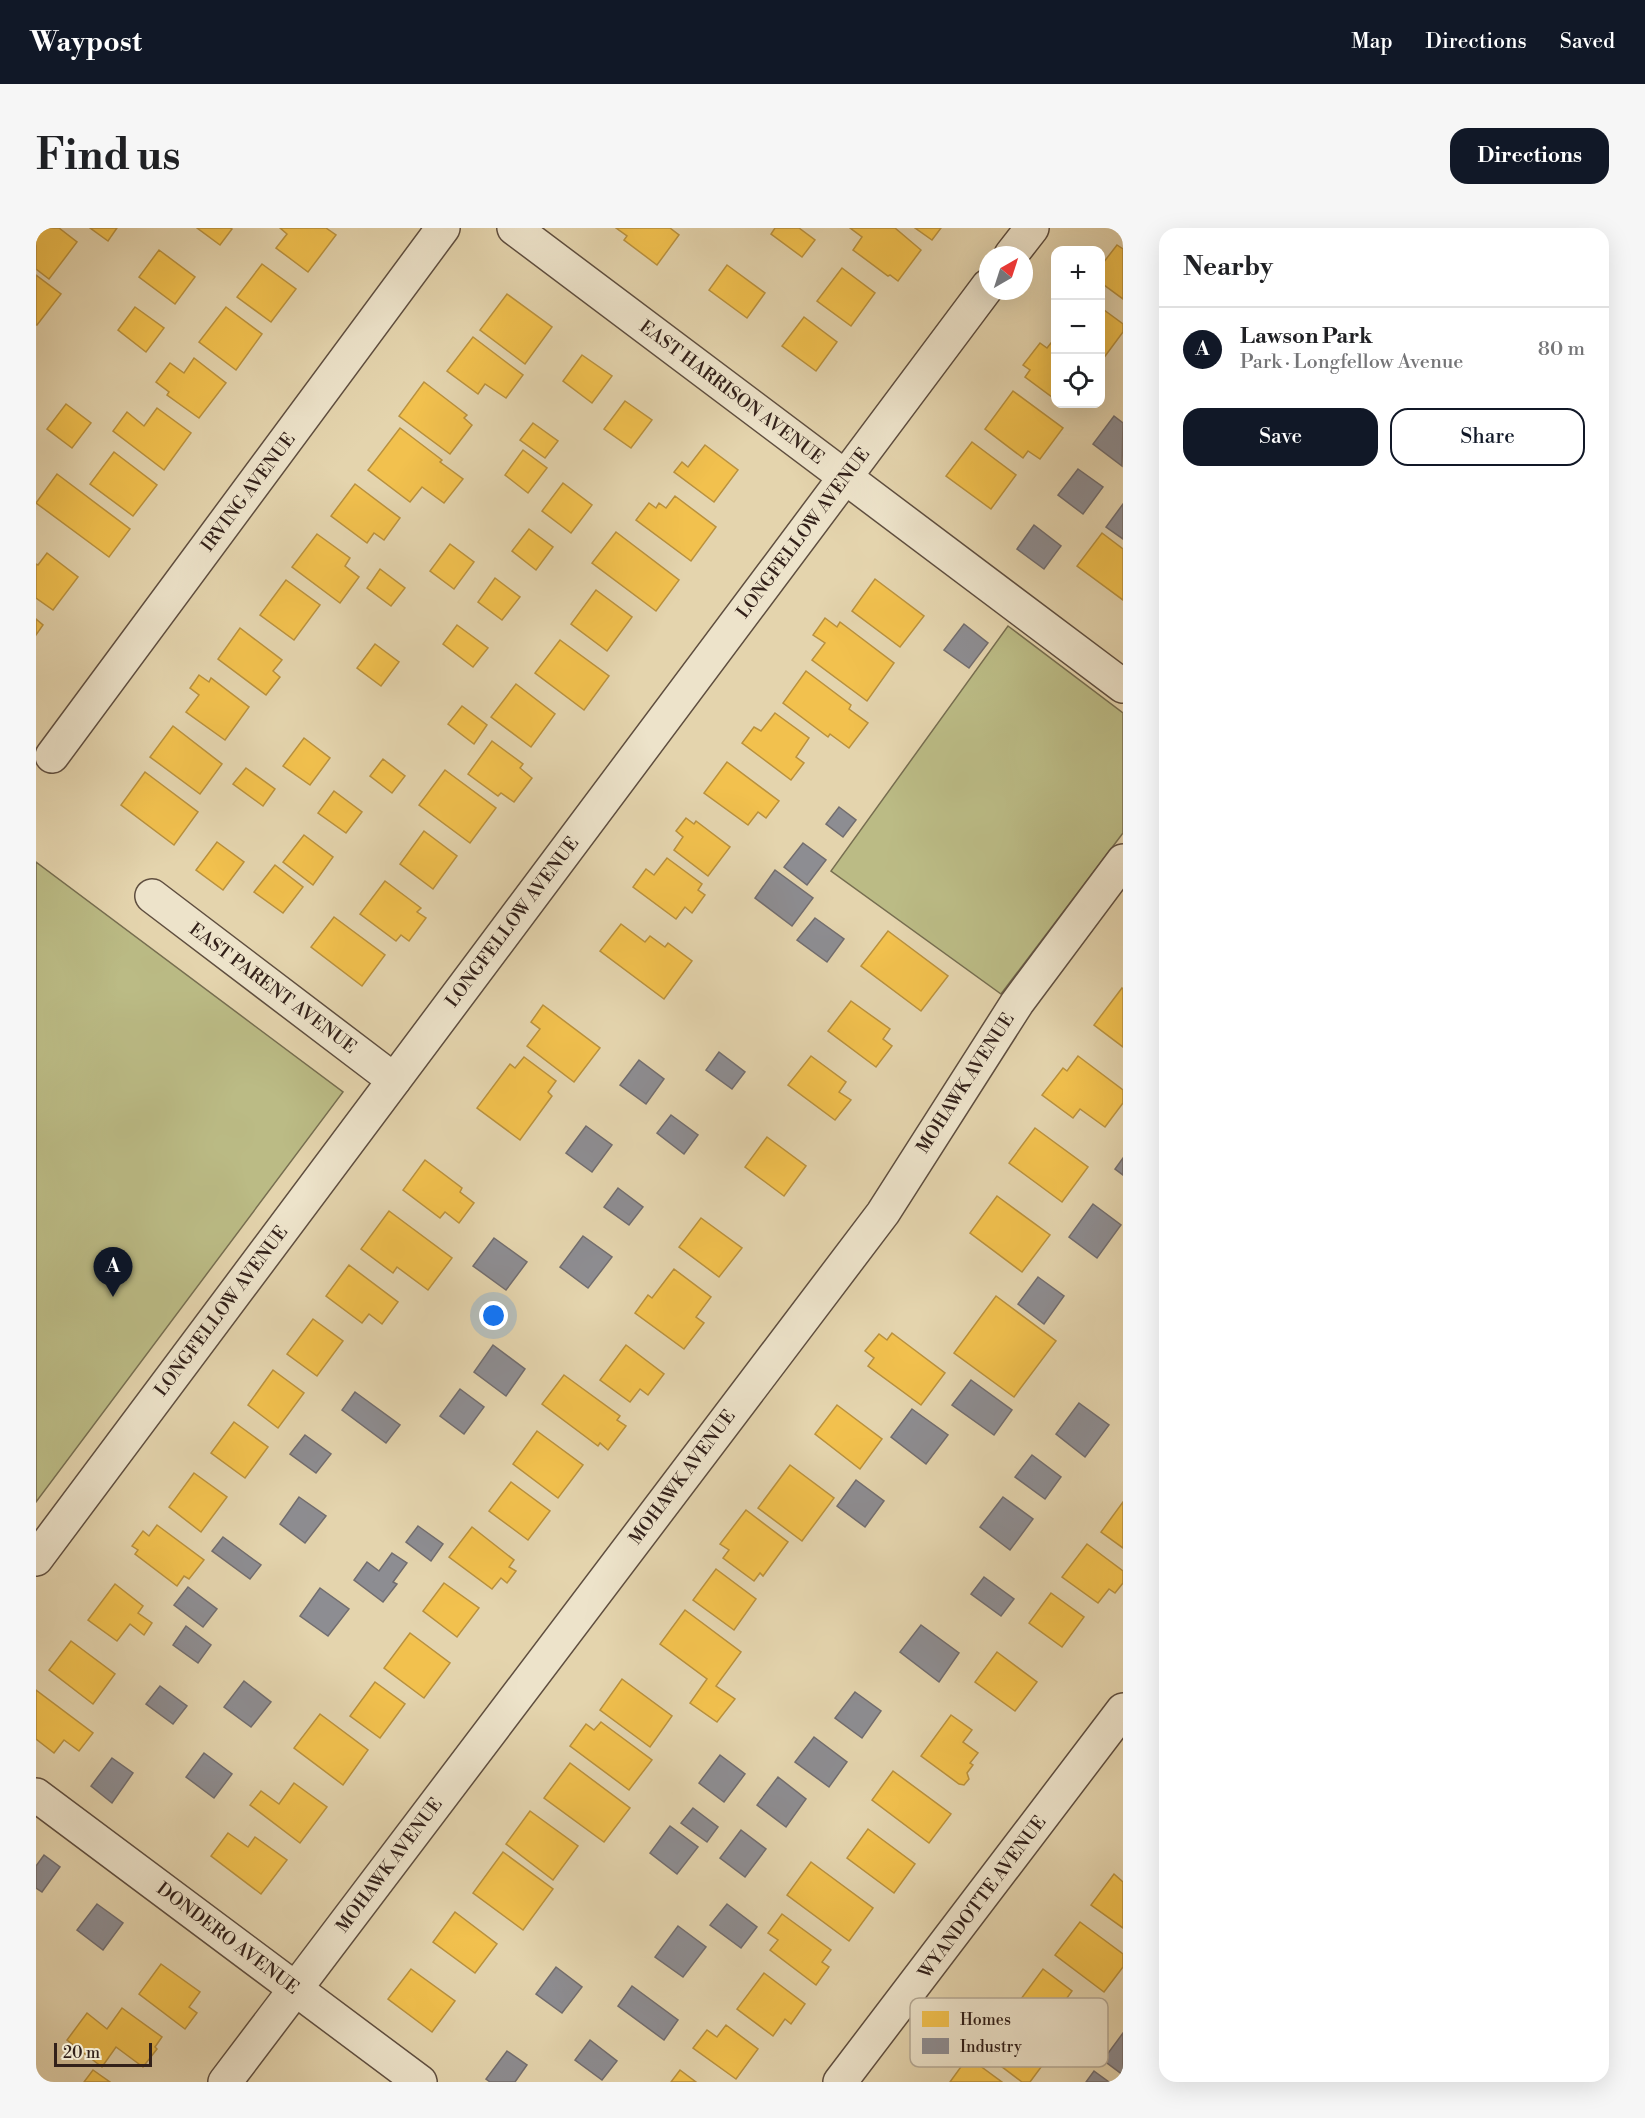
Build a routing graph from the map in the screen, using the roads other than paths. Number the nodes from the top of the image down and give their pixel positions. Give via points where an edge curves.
1 (443, 228) edge
2 (514, 228) edge
3 (1032, 228) edge
4 (1018, 246) edge
5 (979, 298) edge
6 (845, 477) junction
7 (1123, 686) edge
8 (52, 756) dead end
9 (1123, 861) edge
10 (152, 896) dead end
11 (394, 1080) junction
12 (36, 1558) edge
13 (1123, 1710) edge
14 (36, 1795) edge
15 (295, 1988) junction
16 (225, 2082) edge
17 (420, 2082) edge
18 (840, 2082) edge

1 - 8 street, IRVING AVENUE
2 - 6 street, EAST HARRISON AVENUE
3 - 4 street
5 - 6 street, LONGFELLOW AVENUE
6 - 7 street, EAST HARRISON AVENUE
6 - 11 street, LONGFELLOW AVENUE
9 - 15 street, MOHAWK AVENUE via 1017,1003 883,1213
10 - 11 street, EAST PARENT AVENUE
11 - 12 street, LONGFELLOW AVENUE
13 - 18 street, WYANDOTTE AVENUE
14 - 15 street, DONDERO AVENUE
15 - 16 street, MOHAWK AVENUE
15 - 17 street, DONDERO AVENUE

